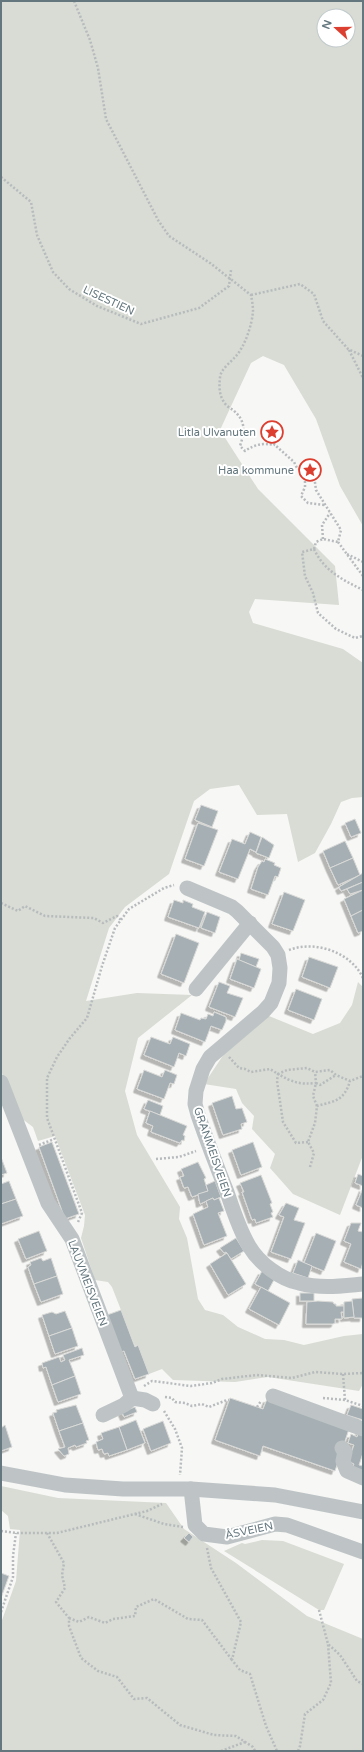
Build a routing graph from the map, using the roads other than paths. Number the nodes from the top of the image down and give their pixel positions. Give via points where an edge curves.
1 (187, 888) road end
2 (250, 923) junction
3 (196, 989) dead end
4 (1, 1082) edge
5 (363, 1284) edge
6 (273, 1396) dead end
7 (132, 1398) junction
8 (153, 1404) road end
9 (103, 1415) dead end
10 (363, 1429) edge
11 (342, 1448) dead end
12 (1, 1473) edge
13 (363, 1478) edge
14 (185, 1484) junction
15 (363, 1512) edge
16 (363, 1552) edge

1 - 2 street via 232,907
2 - 3 street
2 - 5 street, GRANMEISVEIEN via 278,955 279,983 271,1003 263,1012 210,1057 196,1091 195,1104 198,1115 240,1226 259,1258 282,1276 298,1283 326,1287
4 - 7 street, LAUVMEISVEIEN via 48,1203 72,1240
6 - 10 street
7 - 8 street
7 - 9 street
11 - 13 street via 345,1452 343,1460 347,1471
12 - 14 street via 65,1485 123,1489
14 - 15 street via 276,1496
14 - 16 street, ÅSVEIEN via 200,1529 227,1537 275,1524 287,1525

